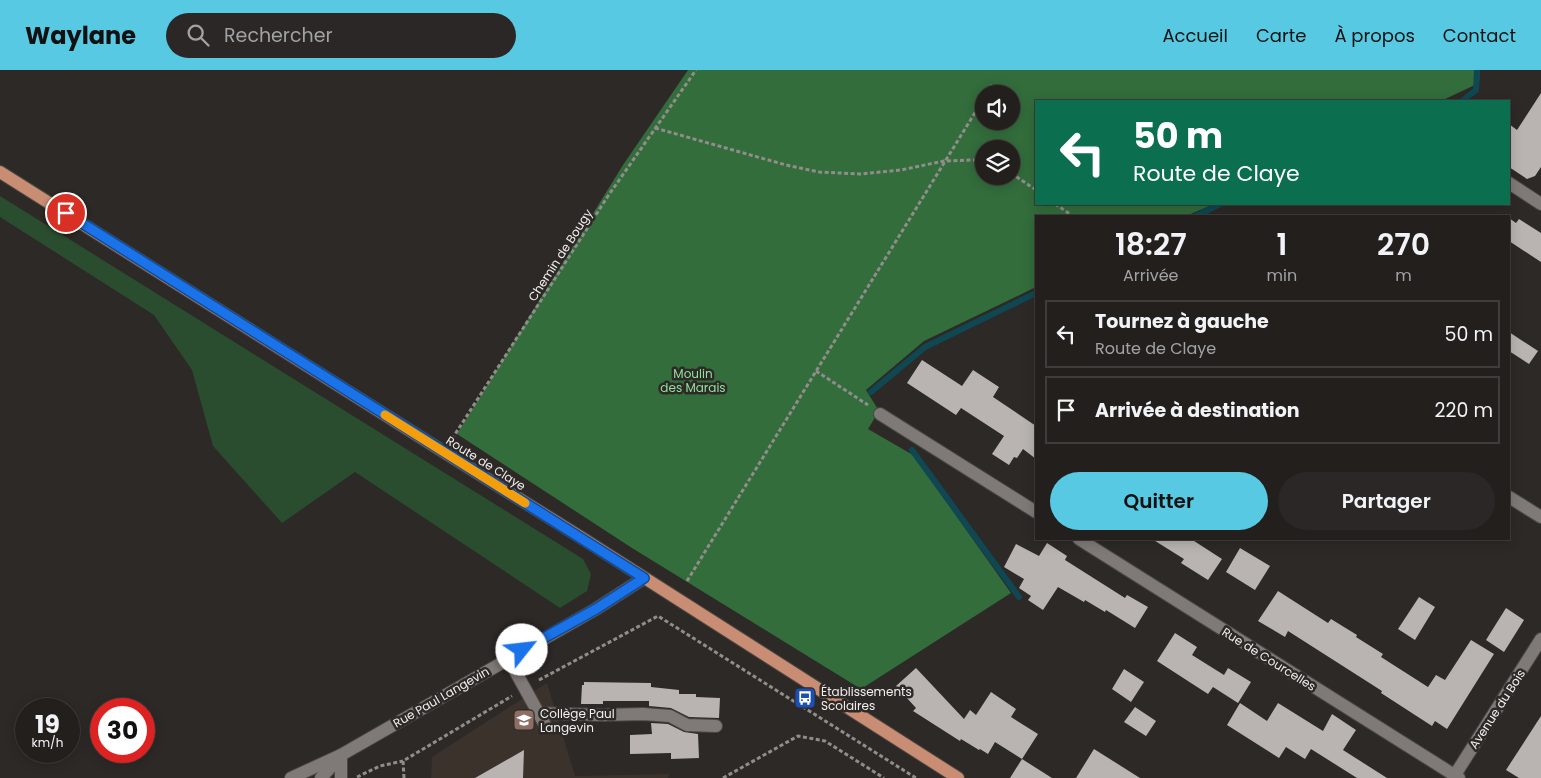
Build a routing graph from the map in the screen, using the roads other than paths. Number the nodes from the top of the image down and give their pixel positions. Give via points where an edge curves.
1 (0, 172) edge
2 (1510, 184) edge
3 (1539, 199) edge
4 (880, 414) road end
5 (1510, 498) edge
6 (1035, 511) edge
7 (1541, 518) edge
8 (1081, 540) edge
9 (644, 578) junction
10 (1541, 639) edge
11 (508, 658) junction
12 (538, 713) junction
13 (545, 725) dead end
14 (716, 726) dead end
15 (341, 755) junction
16 (949, 776) edge
17 (1455, 777) edge
18 (291, 778) edge
19 (321, 778) edge
20 (341, 778) edge

1 - 9 main road, Route de Claye
2 - 3 street
4 - 6 street
5 - 7 street
8 - 17 street, Rue de Courcelles
9 - 11 street, Rue Paul Langevin
9 - 16 main road, Route de Claye
10 - 17 street, Avenue du Bois
11 - 12 street
11 - 15 street, Rue Paul Langevin
12 - 13 street
12 - 14 street via 643,714 670,716 687,726
15 - 18 street, Rue Paul Langevin
15 - 19 street, Rue Paul Langevin
15 - 20 street

